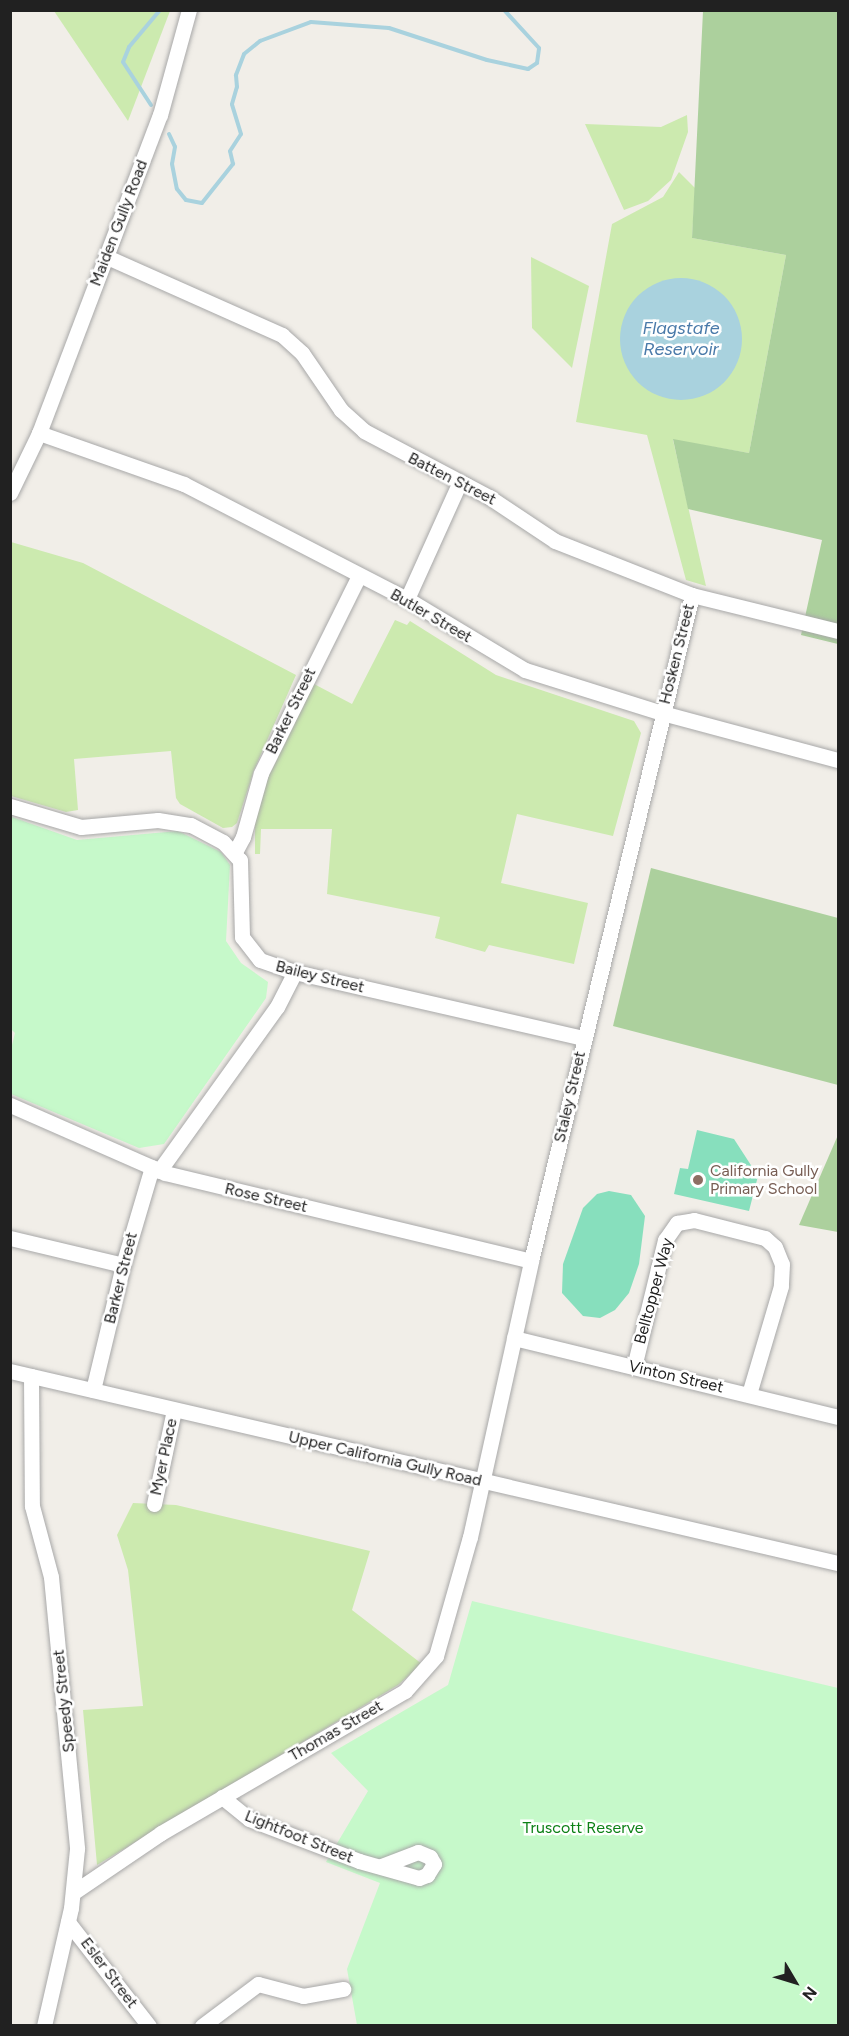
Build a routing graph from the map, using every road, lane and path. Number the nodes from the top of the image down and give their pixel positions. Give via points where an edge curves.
1 (189, 10) edge
2 (107, 257) junction
3 (39, 433) junction
4 (459, 484) junction
5 (10, 493) edge
6 (359, 576) junction
7 (692, 595) junction
8 (407, 599) junction
9 (838, 631) edge
10 (662, 713) junction
11 (838, 760) edge
12 (10, 806) edge
13 (234, 852) junction
14 (294, 972) junction
15 (584, 1038) junction
16 (10, 1105) edge
17 (155, 1169) junction
18 (10, 1238) edge
19 (531, 1261) junction
20 (123, 1265) junction
21 (514, 1338) junction
22 (634, 1367) junction
23 (10, 1371) edge
24 (31, 1376) junction
25 (93, 1390) junction
26 (749, 1394) junction
27 (174, 1410) junction
28 (838, 1417) edge
29 (482, 1482) junction
30 (154, 1504) dead end
31 (760, 1548) junction
32 (838, 1563) edge
33 (838, 1573) edge
34 (222, 1797) junction
35 (381, 1866) dead end
36 (74, 1892) junction
37 (68, 1922) junction
38 (343, 1989) dead end
39 (44, 2025) edge
40 (149, 2025) edge
41 (202, 2025) edge

1 - 2 street, Maiden Gully Road via 172,81
2 - 3 street, Maiden Gully Road
2 - 4 street, Batten Street via 282,335 302,353 352,421
3 - 5 street, Maiden Gully Road
3 - 6 street, Butler Street via 184,484
4 - 7 street, Batten Street via 499,503 569,549
4 - 8 street
6 - 8 street, Butler Street
6 - 13 street, Barker Street via 261,773 243,837
7 - 9 street, Batten Street
7 - 10 street, Hosken Street
8 - 10 street, Butler Street via 525,670
10 - 11 street, Butler Street
10 - 15 street, Staley Street
12 - 13 street via 81,827 143,821 182,823 213,836
13 - 14 street, Bailey Street via 242,868 241,927 246,946 260,960
14 - 15 street, Bailey Street
14 - 17 street, Barker Street via 277,1007
15 - 19 street, Staley Street
16 - 17 street, Rose Street
17 - 19 street, Rose Street
17 - 20 street, Barker Street
18 - 20 street
19 - 21 street, Staley Street
20 - 25 street, Barker Street
21 - 22 street, Vinton Street
21 - 29 street, Staley Street
22 - 26 street, Vinton Street
22 - 26 street, Belltopper Way via 668,1233 677,1223 694,1220 765,1238 779,1255 783,1277
23 - 24 street, Upper California Gully Road
24 - 25 street, Upper California Gully Road
24 - 36 street, Speedy Street via 32,1506 48,1561 55,1612 75,1821
25 - 27 street, Upper California Gully Road
26 - 28 street, Vinton Street
27 - 29 street, Upper California Gully Road
27 - 30 street, Myer Place
29 - 31 street, Upper California Gully Road
29 - 34 street, Thomas Street via 447,1629 424,1674 405,1691
31 - 32 street, Upper California Gully Road
31 - 33 street, Upper California Gully Road
34 - 35 street, Lightfoot Street via 234,1809 261,1824
34 - 36 street, Thomas Street
36 - 37 street, Speedy Street
37 - 39 street, Speedy Street
37 - 40 street, Esler Street
38 - 41 street via 303,1996 258,1984

